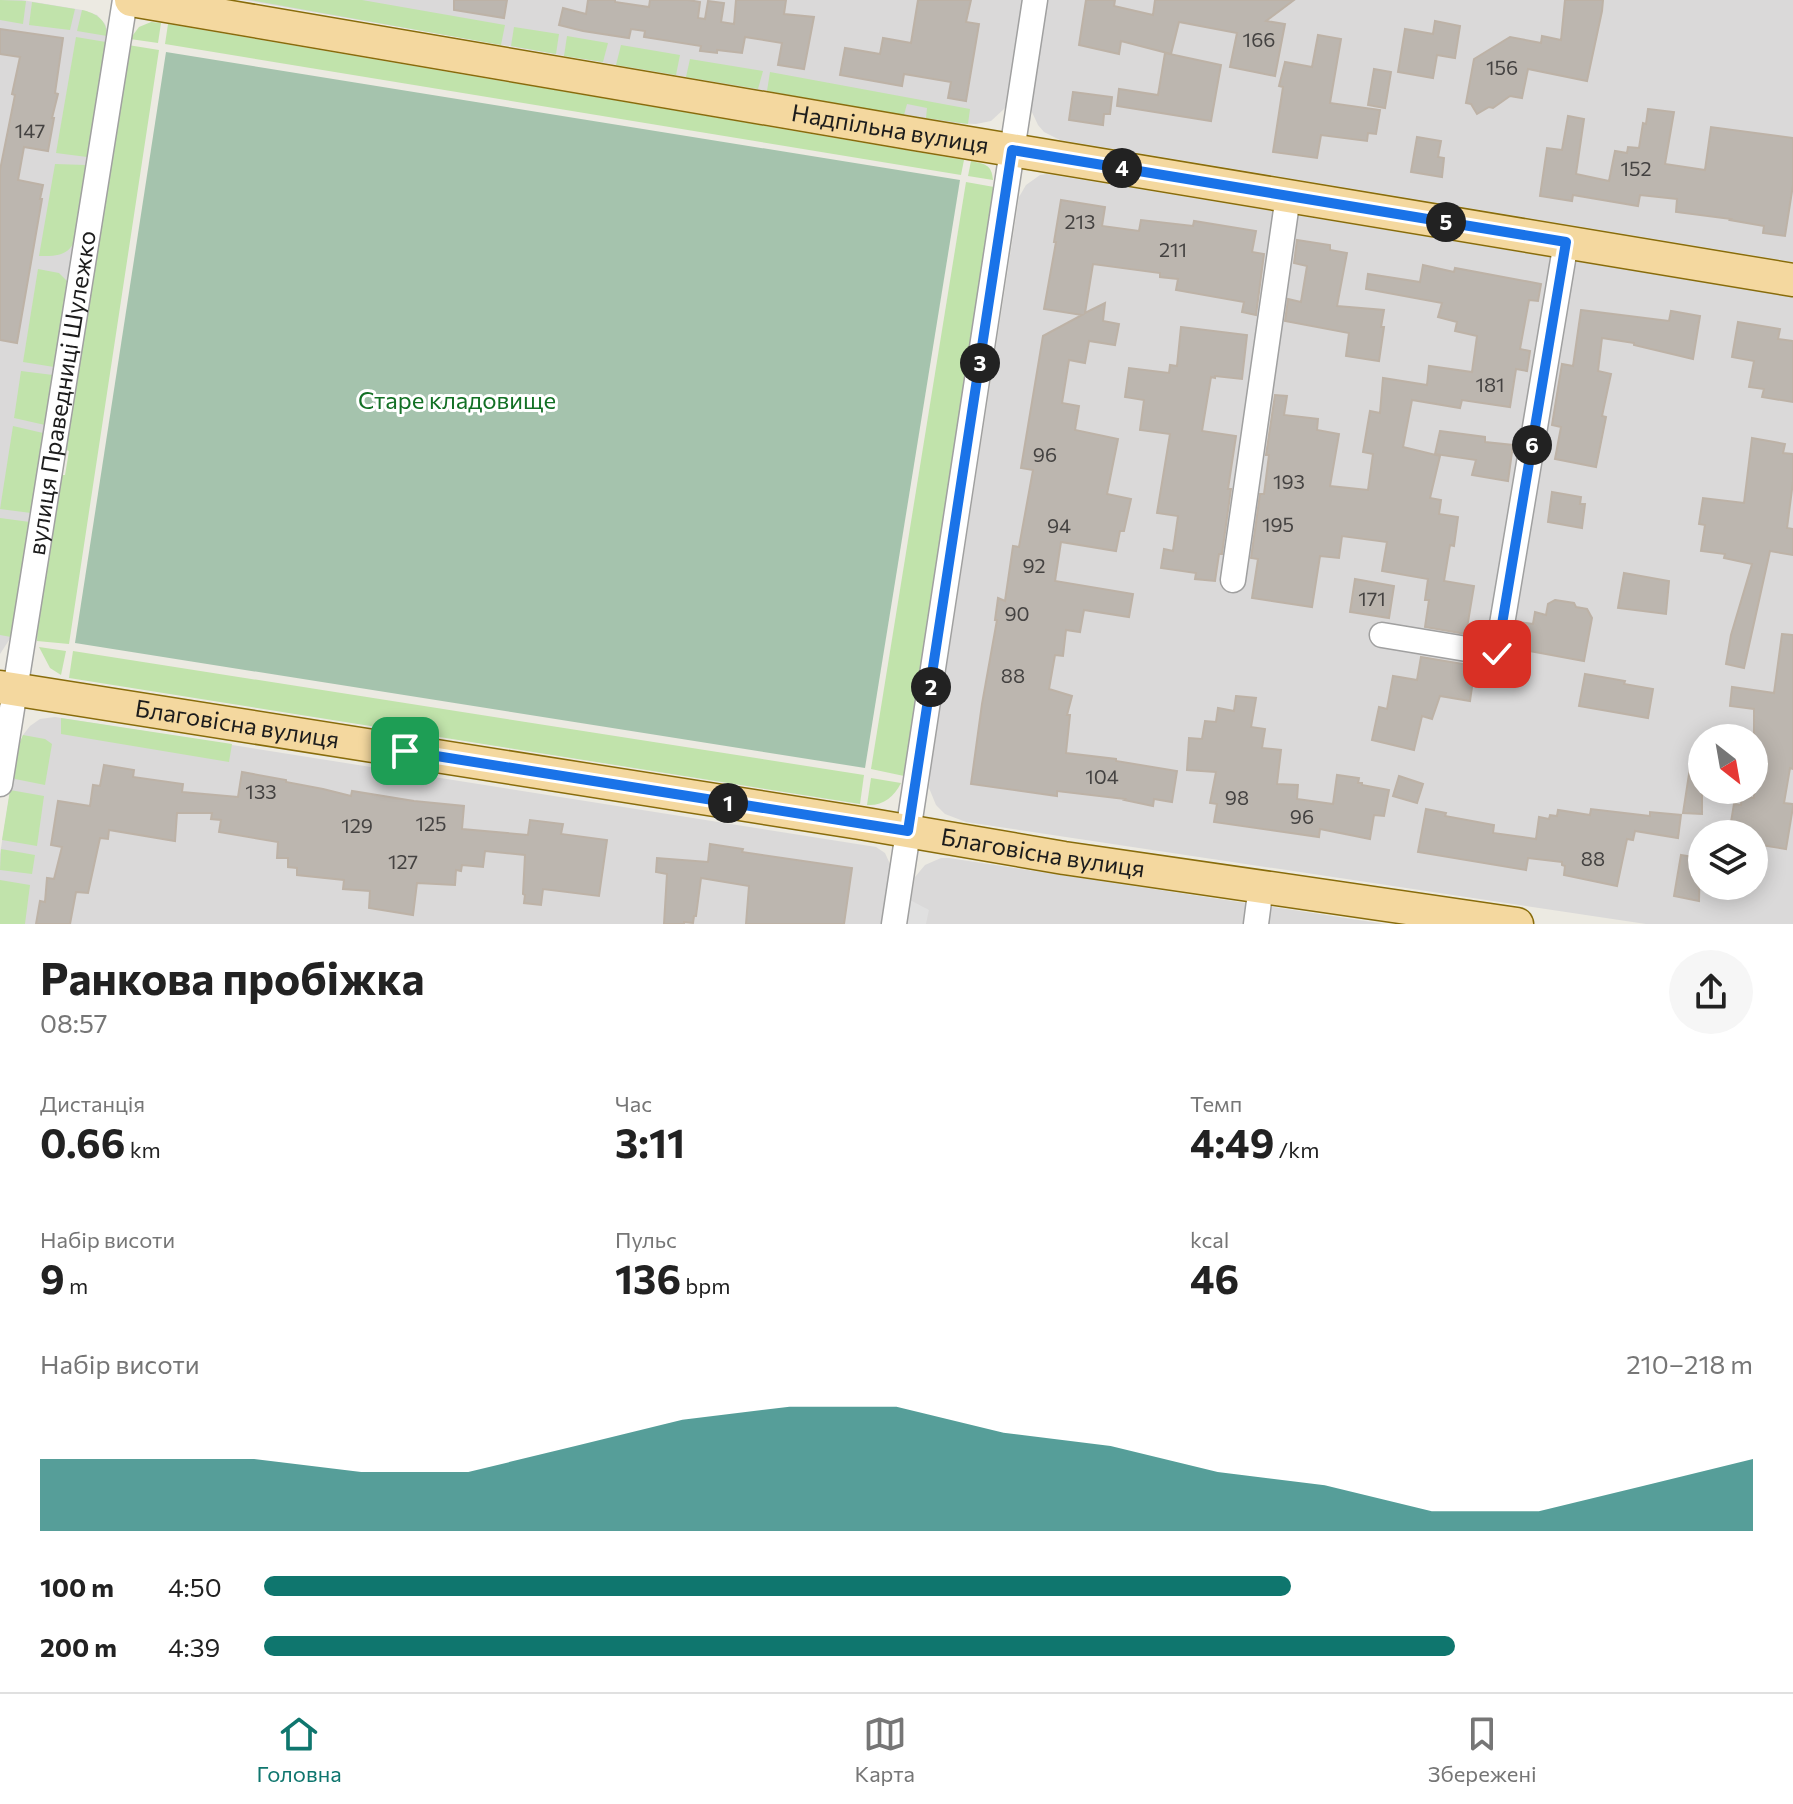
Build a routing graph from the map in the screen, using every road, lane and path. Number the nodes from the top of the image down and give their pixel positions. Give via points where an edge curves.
1 (125, 0) edge
2 (131, 0) edge
3 (1035, 0) edge
4 (1012, 150) junction
5 (1288, 196) junction
6 (1566, 242) junction
7 (1793, 280) edge
8 (1233, 580) dead end
9 (1382, 635) dead end
10 (8, 688) edge
11 (0, 784) edge
12 (908, 831) junction
13 (1261, 886) junction
14 (894, 924) edge
15 (1256, 924) edge
16 (1517, 924) edge

1 - 10 street, вулиця Праведниці Шулежко
2 - 4 main road, Надпільна вулиця
3 - 4 street
4 - 5 main road, Надпільна вулиця
4 - 12 street
5 - 6 main road, Надпільна вулиця
5 - 8 street
6 - 7 main road, Надпільна вулиця
6 - 9 street via 1497,654
10 - 11 street, вулиця Праведниці Шулежко
10 - 12 main road, Благовісна вулиця
12 - 13 main road, Благовісна вулиця
12 - 14 street
13 - 15 street
13 - 16 main road, Благовісна вулиця

